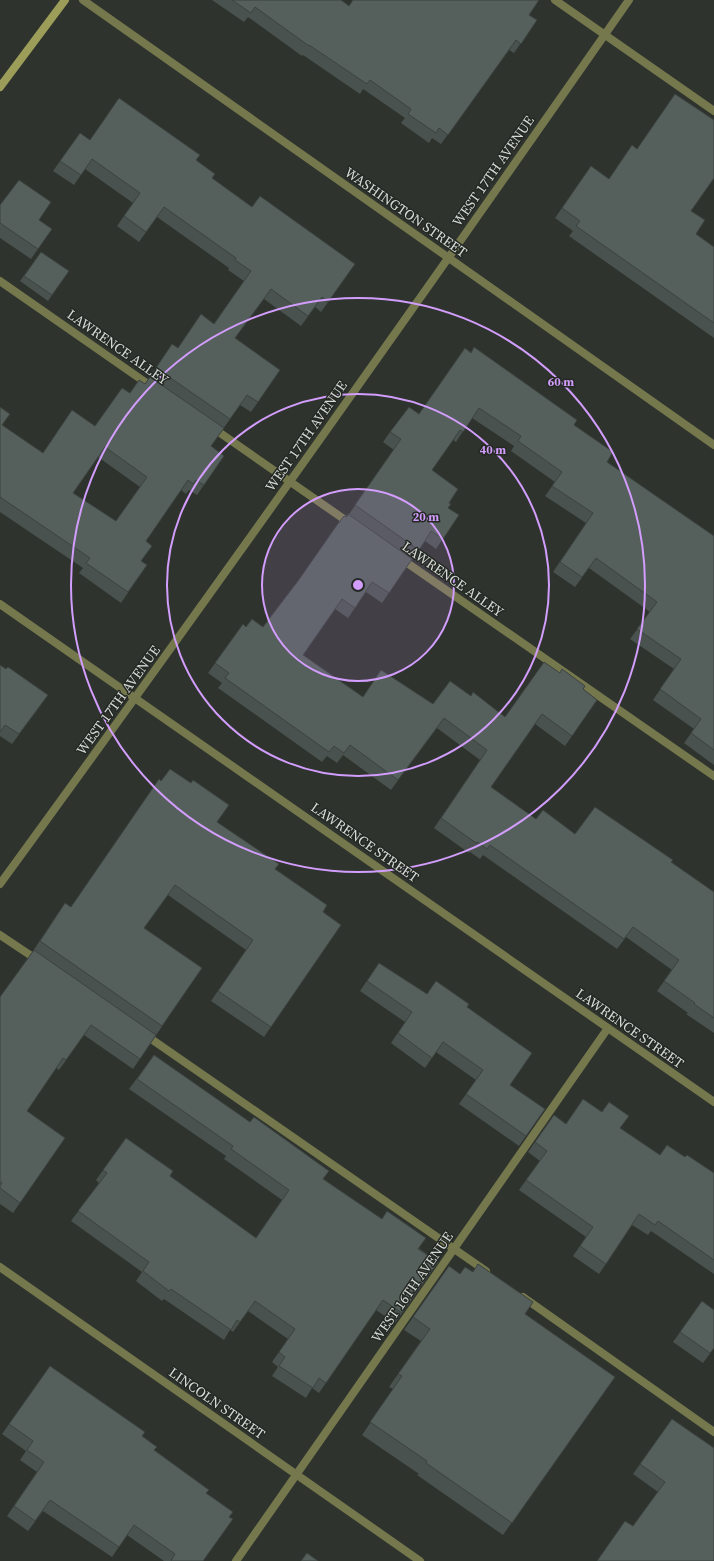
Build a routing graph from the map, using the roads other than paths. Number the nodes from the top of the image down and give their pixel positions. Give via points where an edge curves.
1 (64, 0) edge
2 (83, 0) edge
3 (555, 0) edge
4 (629, 0) edge
5 (605, 34) junction
6 (0, 87) edge
7 (714, 111) edge
8 (448, 258) junction
9 (0, 281) edge
10 (161, 392) edge
11 (206, 424) edge
12 (714, 444) edge
13 (290, 482) junction
14 (355, 527) edge
15 (394, 554) edge
16 (0, 604) edge
17 (136, 698) junction
18 (714, 776) edge
19 (0, 884) edge
20 (0, 935) edge
21 (46, 966) edge
22 (608, 1028) junction
23 (136, 1029) edge
24 (714, 1102) edge
25 (455, 1249) junction
26 (0, 1267) edge
27 (494, 1276) edge
28 (513, 1290) edge
29 (714, 1432) edge
30 (297, 1475) junction
31 (236, 1561) edge
32 (420, 1561) edge

1 - 6 main road
2 - 8 street, WASHINGTON STREET
3 - 5 street
4 - 5 street, WEST 17TH AVENUE
5 - 7 street
5 - 8 street, WEST 17TH AVENUE
8 - 12 street, WASHINGTON STREET
8 - 13 street, WEST 17TH AVENUE
9 - 10 street, LAWRENCE ALLEY
11 - 13 street
13 - 14 street
13 - 17 street, WEST 17TH AVENUE
15 - 18 street, LAWRENCE ALLEY
16 - 17 street, LAWRENCE STREET
17 - 19 street, WEST 17TH AVENUE
17 - 22 street, LAWRENCE STREET
20 - 21 street
22 - 24 street, LAWRENCE STREET
22 - 25 street, WEST 16TH AVENUE
23 - 25 street
25 - 27 street
25 - 30 street, WEST 16TH AVENUE
26 - 30 street, LINCOLN STREET
28 - 29 street
30 - 31 street, WEST 16TH AVENUE
30 - 32 street, LINCOLN STREET

